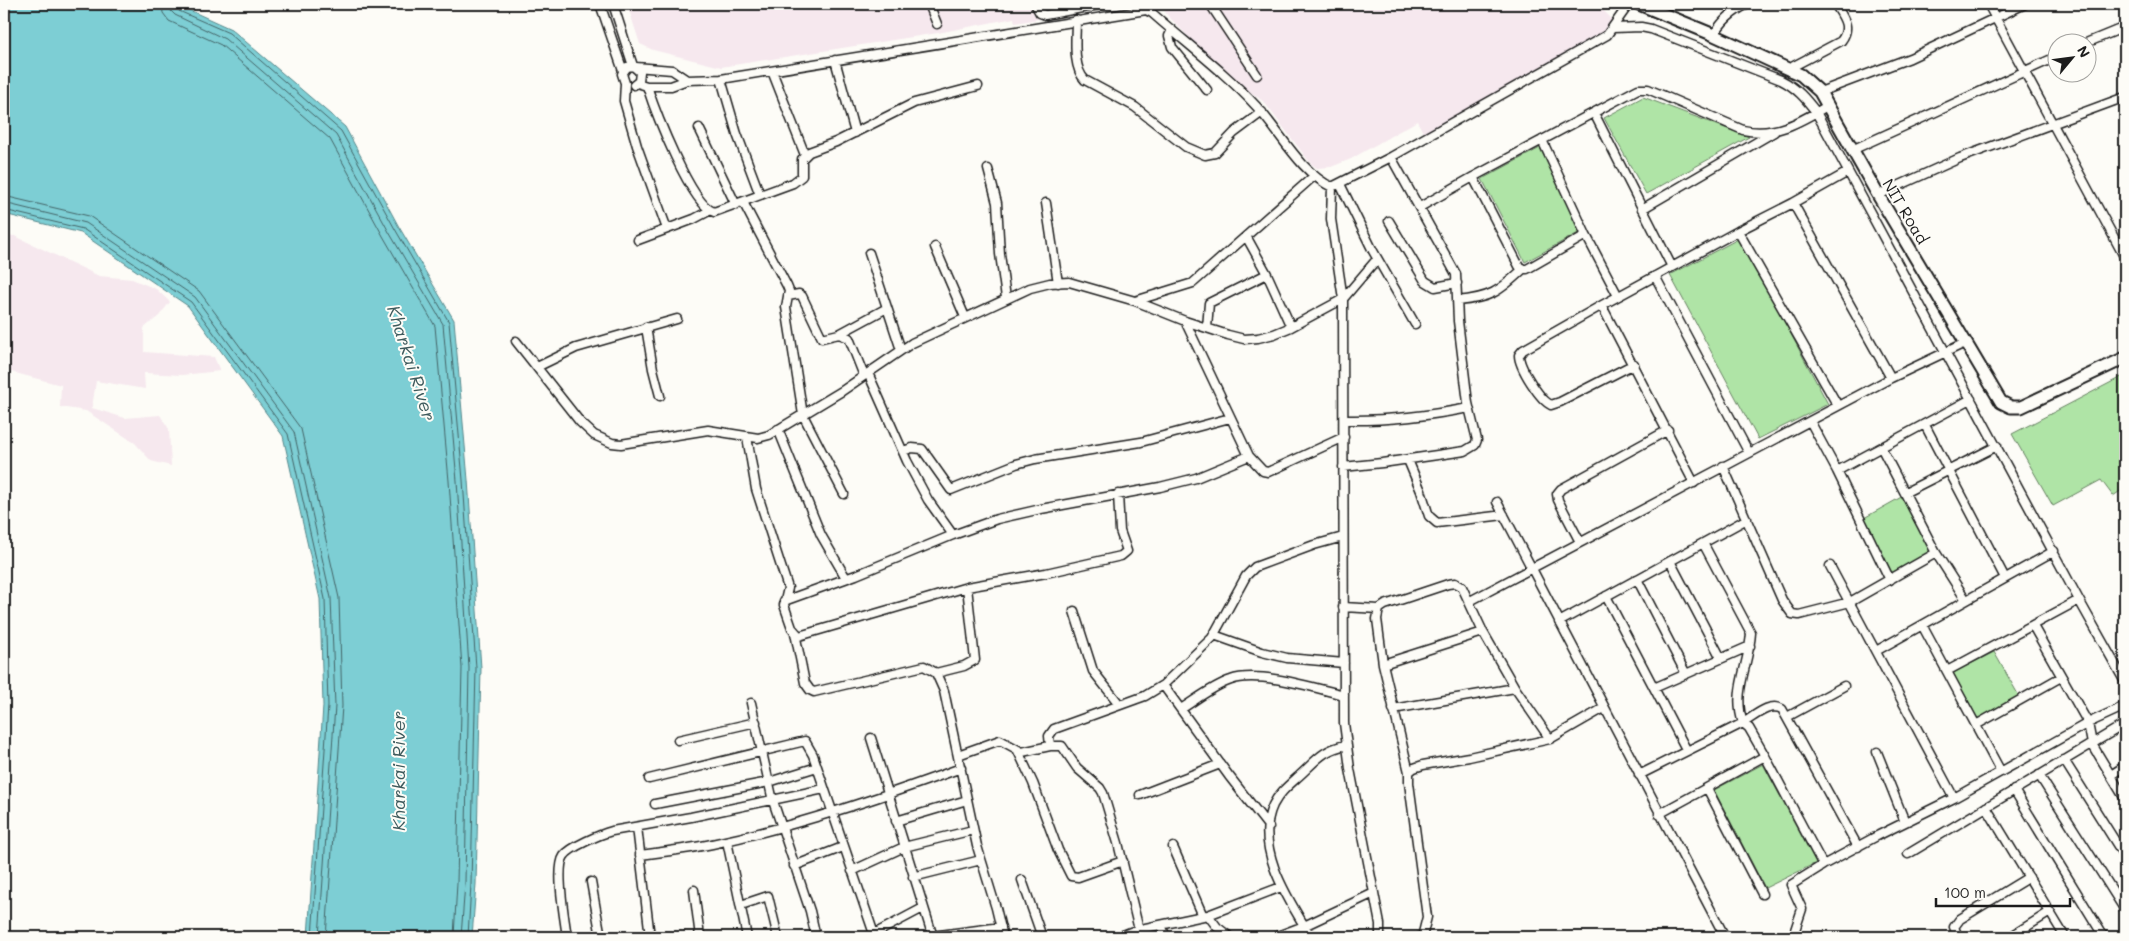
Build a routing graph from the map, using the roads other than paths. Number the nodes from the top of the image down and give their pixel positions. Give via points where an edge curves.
1 (600, 4) edge
2 (613, 4) edge
3 (929, 4) edge
4 (1035, 4) edge
5 (1102, 4) edge
6 (1210, 4) edge
7 (1629, 4) edge
8 (1639, 4) edge
9 (1748, 4) edge
10 (1835, 4) edge
11 (1988, 4) edge
12 (2025, 4) edge
13 (1089, 5) edge
14 (1094, 17) junction
15 (1996, 17) junction
16 (1076, 20) junction
17 (937, 24) dead end
18 (2125, 27) edge
19 (1613, 28) junction
20 (1172, 30) junction
21 (1714, 35) junction
22 (2096, 39) edge
23 (835, 60) junction
24 (2046, 62) edge
25 (635, 67) junction
26 (1788, 70) junction
27 (623, 71) junction
28 (772, 71) junction
29 (2026, 73) junction
30 (1257, 74) dead end
31 (721, 79) junction
32 (687, 80) junction
33 (625, 83) junction
34 (637, 83) junction
35 (646, 86) junction
36 (978, 86) dead end
37 (1207, 90) dead end
38 (1820, 92) junction
39 (2125, 97) edge
40 (1827, 106) junction
41 (1262, 112) junction
42 (1816, 112) junction
43 (1594, 113) junction
44 (2053, 123) junction
45 (699, 128) dead end
46 (1776, 131) junction
47 (854, 132) junction
48 (1542, 140) junction
49 (1852, 150) junction
50 (804, 155) junction
51 (1392, 157) junction
52 (988, 169) dead end
53 (1848, 172) junction
54 (1314, 176) junction
55 (1473, 177) junction
56 (1336, 186) junction
57 (760, 195) junction
58 (1878, 195) junction
59 (1046, 203) dead end
60 (1793, 203) junction
61 (740, 204) junction
62 (1420, 208) junction
63 (1642, 209) junction
64 (709, 211) junction
65 (1390, 221) dead end
66 (668, 230) junction
67 (1738, 231) junction
68 (1586, 235) junction
69 (1246, 236) junction
70 (638, 240) dead end
71 (935, 247) dead end
72 (869, 253) dead end
73 (2125, 258) edge
74 (1377, 259) junction
75 (1672, 267) junction
76 (1523, 269) junction
77 (1267, 274) junction
78 (1655, 276) junction
79 (1058, 283) junction
80 (1457, 283) junction
81 (788, 296) junction
82 (1618, 296) junction
83 (1006, 298) junction
84 (1343, 299) junction
85 (1135, 301) junction
86 (1458, 302) junction
87 (1604, 304) junction
88 (887, 308) junction
89 (965, 317) junction
90 (677, 319) dead end
91 (1185, 321) junction
92 (1415, 324) dead end
93 (646, 327) junction
94 (1291, 327) junction
95 (1207, 328) junction
96 (840, 334) junction
97 (516, 341) dead end
98 (1965, 342) junction
99 (901, 350) junction
100 (1945, 353) junction
101 (2125, 358) edge
102 (1634, 364) junction
103 (537, 367) junction
104 (866, 374) junction
105 (1891, 378) junction
106 (660, 396) dead end
107 (1971, 399) junction
108 (1838, 406) junction
109 (1469, 408) junction
110 (802, 415) junction
111 (1230, 418) junction
112 (1344, 420) junction
113 (1810, 421) junction
114 (1925, 424) junction
115 (778, 429) junction
116 (1668, 430) junction
117 (747, 437) junction
118 (1344, 437) junction
119 (1996, 446) junction
120 (1882, 448) junction
121 (903, 451) junction
122 (1749, 452) junction
123 (1249, 456) junction
124 (1408, 460) junction
125 (1723, 466) junction
126 (1343, 467) junction
127 (1838, 471) junction
128 (1949, 471) junction
129 (1694, 482) junction
130 (1906, 492) junction
131 (844, 494) dead end
132 (1118, 494) junction
133 (1497, 502) dead end
134 (1504, 515) junction
135 (1747, 519) junction
136 (953, 534) junction
137 (1343, 537) junction
138 (1580, 542) junction
139 (1703, 543) junction
140 (2054, 550) junction
141 (1936, 553) junction
142 (1670, 561) junction
143 (1830, 566) dead end
144 (1531, 568) junction
145 (846, 578) junction
146 (2005, 578) junction
147 (1637, 579) junction
148 (1890, 580) junction
149 (967, 587) junction
150 (1606, 596) junction
151 (1966, 600) junction
152 (2079, 600) junction
153 (784, 601) junction
154 (1470, 601) junction
155 (1850, 602) junction
156 (1343, 607) junction
157 (1379, 609) junction
158 (1074, 611) dead end
159 (1559, 622) junction
160 (1922, 625) junction
161 (2033, 626) junction
162 (1483, 632) junction
163 (795, 633) junction
164 (1214, 635) junction
165 (1750, 646) junction
166 (1876, 651) junction
167 (1721, 658) junction
168 (1344, 663) junction
169 (1383, 664) junction
170 (1947, 671) junction
171 (936, 673) junction
172 (1686, 674) junction
173 (2061, 677) junction
174 (2125, 682) edge
175 (1163, 685) junction
176 (1844, 686) dead end
177 (1515, 688) junction
178 (1654, 688) junction
179 (1344, 694) junction
180 (751, 703) dead end
181 (1120, 705) junction
182 (2125, 706) edge
183 (1604, 708) junction
184 (1181, 709) junction
185 (1393, 709) junction
186 (1787, 717) junction
187 (756, 722) junction
188 (1744, 723) junction
189 (2088, 723) junction
190 (2125, 724) edge
191 (1976, 725) junction
192 (871, 738) dead end
193 (1550, 739) junction
194 (678, 740) dead end
195 (2092, 744) junction
196 (1346, 745) junction
197 (1050, 746) junction
198 (1687, 750) junction
199 (762, 751) junction
200 (1018, 751) junction
201 (1877, 752) dead end
202 (958, 755) junction
203 (1765, 756) junction
204 (2064, 760) junction
205 (1220, 764) junction
206 (2125, 766) edge
207 (817, 767) junction
208 (961, 768) junction
209 (1410, 772) junction
210 (2001, 772) junction
211 (1639, 775) junction
212 (2039, 775) junction
213 (2111, 775) junction
214 (649, 779) dead end
215 (769, 782) junction
216 (1707, 788) junction
217 (824, 789) junction
218 (2014, 790) junction
219 (888, 794) junction
220 (1140, 795) dead end
221 (1954, 798) junction
222 (2125, 799) edge
223 (967, 800) junction
224 (774, 801) junction
225 (655, 804) dead end
226 (1986, 807) junction
227 (832, 813) junction
228 (1659, 814) junction
229 (896, 821) junction
230 (1902, 823) junction
231 (637, 827) junction
232 (782, 827) junction
233 (1269, 827) junction
234 (974, 830) junction
235 (727, 840) junction
236 (843, 846) junction
237 (1173, 846) dead end
238 (1858, 846) junction
239 (904, 847) junction
240 (1908, 854) dead end
241 (640, 855) junction
242 (2125, 857) edge
243 (981, 860) junction
244 (1123, 861) junction
245 (1823, 865) junction
246 (794, 866) junction
247 (852, 871) junction
248 (913, 877) junction
249 (2029, 877) junction
250 (1022, 880) dead end
251 (591, 882) dead end
252 (1281, 887) junction
253 (694, 890) dead end
254 (1374, 893) junction
255 (1762, 894) dead end
256 (741, 906) junction
257 (923, 908) junction
258 (2125, 910) edge
259 (2050, 912) junction
260 (1205, 916) junction
261 (1162, 925) junction
262 (1304, 926) junction
263 (1001, 927) junction
264 (1139, 930) junction
265 (875, 936) edge
266 (1123, 936) edge
267 (567, 937) edge
268 (601, 937) edge
269 (650, 937) edge
270 (700, 937) edge
271 (747, 937) edge
272 (778, 937) edge
273 (816, 937) edge
274 (933, 937) edge
275 (1003, 937) edge
276 (1042, 937) edge
277 (1166, 937) edge
278 (1230, 937) edge
279 (1275, 937) edge
280 (1311, 937) edge
281 (1380, 937) edge
282 (1422, 937) edge
283 (1725, 937) edge
284 (1792, 937) edge
285 (1958, 937) edge
286 (2010, 937) edge
287 (2066, 937) edge
288 (2104, 937) edge

1 - 27 street
2 - 25 street
3 - 17 street
4 - 13 street via 1045,15
5 - 13 street
6 - 30 street
7 - 19 street
8 - 21 main road, NIT Road
9 - 21 street via 1721,22
10 - 26 street via 1846,21 1848,29 1845,36
11 - 15 street
12 - 15 street
13 - 14 street
14 - 16 street
14 - 20 street via 1146,10
15 - 29 street
15 - 38 street via 1910,58
16 - 23 street
16 - 41 street via 1077,60 1084,80 1135,108 1195,152 1215,153 1234,133
18 - 22 street
19 - 42 street via 1651,29 1782,80 1802,94
19 - 51 street via 1607,35
20 - 37 street via 1169,36 1172,48
20 - 41 street
21 - 26 main road, NIT Road
23 - 28 street
23 - 47 street
24 - 29 street
25 - 27 street via 627,67
25 - 32 street via 672,70
25 - 34 street via 641,75
26 - 38 main road, NIT Road via 1802,75
27 - 33 street
28 - 31 street
28 - 50 street
29 - 44 street
29 - 49 street
31 - 32 street
31 - 57 street
32 - 35 street via 672,86
33 - 34 street
33 - 66 street via 624,101 634,137
34 - 35 street
35 - 64 street via 696,196
36 - 47 street via 914,103
38 - 40 main road, NIT Road
39 - 44 street
40 - 42 street
40 - 49 main road, NIT Road
41 - 54 street
42 - 46 street
42 - 53 street
43 - 46 street via 1638,89 1648,89 1743,130
43 - 48 street
43 - 63 street
44 - 58 street via 1960,158
44 - 73 street
45 - 61 street
46 - 63 street
47 - 50 street
48 - 55 street
48 - 68 street
49 - 58 main road, NIT Road
50 - 57 street via 799,180
51 - 56 street
51 - 62 street
52 - 83 street via 997,203
53 - 60 street
53 - 100 street
54 - 56 street
54 - 69 street
55 - 62 street
55 - 76 street
56 - 74 street
56 - 84 street via 1332,219
57 - 61 street
58 - 98 main road, NIT Road
59 - 79 street
60 - 67 street
60 - 105 street
61 - 64 street
61 - 81 street via 787,286
62 - 80 street via 1454,269
63 - 75 street
64 - 66 street
65 - 80 street via 1425,281 1435,287
66 - 70 street
67 - 75 street
67 - 108 street
68 - 76 street
68 - 82 street
69 - 77 street
69 - 85 street via 1193,283
71 - 89 street
72 - 88 street
74 - 84 street
74 - 92 street
75 - 78 street
76 - 86 street via 1489,296
77 - 94 street
77 - 95 street via 1209,304
78 - 82 street
78 - 122 street
79 - 83 street via 1030,288
79 - 85 street via 1069,282
80 - 86 street
81 - 96 street via 802,296 822,338
81 - 110 street via 786,307
82 - 87 street
83 - 89 street
84 - 94 street
84 - 112 street
85 - 91 street
86 - 109 street
87 - 102 street via 1604,310
87 - 102 street via 1523,350 1519,355 1522,368 1542,398 1551,405
88 - 96 street
88 - 99 street
89 - 99 street
90 - 93 street
91 - 95 street
91 - 111 street
93 - 103 street via 576,348
93 - 106 street
94 - 95 street via 1274,334 1244,339
96 - 104 street via 849,338
97 - 103 street
98 - 100 street
98 - 101 main road, NIT Road via 2001,402 2011,407 2021,407
99 - 104 street
100 - 105 street
100 - 107 street
102 - 116 street
103 - 117 street via 580,422 594,435 612,443 708,430
104 - 110 street
104 - 121 street
105 - 108 street
107 - 114 street
107 - 119 street
108 - 113 street
109 - 112 street via 1424,417
109 - 124 street via 1477,437 1475,445 1465,451
110 - 115 street
110 - 131 street
111 - 121 street via 1141,442 1035,459 951,490 922,449
111 - 123 street
112 - 118 street
113 - 122 street
113 - 127 street
114 - 120 street
114 - 128 street
115 - 117 street via 758,438
115 - 145 street via 821,535
116 - 129 street
116 - 138 street via 1557,494
117 - 153 street via 756,489 788,588
118 - 123 street via 1268,472
118 - 126 street
119 - 128 street
119 - 140 street
120 - 127 street
120 - 130 street
121 - 136 street via 928,500 944,526
122 - 125 street
123 - 132 street via 1196,478
124 - 126 street
124 - 134 street via 1429,516 1437,524
125 - 129 street
125 - 135 street
126 - 137 street
127 - 148 street
128 - 130 street
128 - 146 street
129 - 138 street
130 - 141 street
132 - 136 street via 997,519
132 - 149 street via 1125,554
133 - 134 street
134 - 144 street
135 - 139 street
135 - 155 street via 1782,600 1792,614
136 - 145 street
137 - 156 street
137 - 164 street via 1255,567 1246,576
138 - 144 street
139 - 142 street
139 - 165 street via 1749,626
140 - 146 street
140 - 152 street
141 - 148 street
141 - 151 street
142 - 147 street
142 - 167 street
143 - 155 street
144 - 154 street
144 - 159 street
145 - 153 street
146 - 151 street
147 - 150 street
147 - 172 street
148 - 155 street
149 - 163 street via 804,635
149 - 171 street via 975,660
150 - 159 street
150 - 178 street
151 - 160 street
152 - 161 street
152 - 174 street
153 - 163 street
154 - 157 street via 1462,587 1455,583
154 - 162 street
155 - 166 street
156 - 157 street
156 - 168 street
157 - 169 street via 1376,619
158 - 181 street via 1093,671
159 - 183 street
160 - 166 street
160 - 170 street
161 - 170 street
161 - 173 street
162 - 169 street
162 - 177 street
163 - 171 street via 805,683 814,692 924,666
164 - 168 street via 1287,658
164 - 175 street
165 - 167 street
165 - 188 street via 1738,703
166 - 221 street
167 - 172 street
168 - 179 street
169 - 185 street
170 - 191 street
171 - 202 street via 944,691
172 - 178 street
173 - 189 street
173 - 191 street
175 - 181 street via 1154,692
175 - 184 street
176 - 186 street
177 - 185 street
177 - 193 street
178 - 198 street
179 - 184 street via 1268,678 1238,678 1217,686
179 - 196 street
180 - 187 street
181 - 197 street via 1054,729
182 - 189 street
183 - 193 street
183 - 211 street
184 - 205 street
185 - 209 street
186 - 188 street via 1776,706
186 - 238 street
187 - 194 street
187 - 199 street
188 - 198 street
188 - 203 street
189 - 195 street
189 - 210 street
190 - 195 street
191 - 210 street
192 - 219 street
193 - 209 street via 1423,765
195 - 204 street
195 - 213 street
196 - 233 street via 1326,750 1284,790 1273,806
196 - 254 street
197 - 200 street
197 - 244 street via 1062,746 1077,768 1100,788
198 - 211 street
199 - 207 street via 805,741
199 - 214 street
199 - 215 street
200 - 202 street via 1000,740
200 - 244 street via 1071,876 1078,877
201 - 230 street
202 - 208 street
203 - 216 street
203 - 245 street
204 - 212 street
204 - 242 street
205 - 220 street
205 - 233 street
206 - 213 street
207 - 215 street
207 - 217 street
208 - 219 street
208 - 223 street
209 - 282 street via 1427,917
210 - 221 street
211 - 228 street
212 - 218 street
212 - 258 street
213 - 222 street
215 - 224 street
215 - 225 street
216 - 228 street
216 - 255 street
217 - 224 street
217 - 227 street
218 - 226 street
218 - 288 street
219 - 227 street
219 - 229 street
221 - 230 street
223 - 229 street
223 - 234 street
224 - 231 street
224 - 232 street
226 - 240 street
226 - 249 street
227 - 232 street
227 - 236 street
228 - 283 street
229 - 239 street
230 - 238 street
231 - 241 street
231 - 267 street via 602,834 564,856 561,880
232 - 235 street
232 - 246 street
233 - 252 street via 1272,863
234 - 239 street
234 - 243 street
235 - 241 street
235 - 256 street
236 - 246 street
236 - 247 street
237 - 260 street
238 - 245 street
239 - 247 street
239 - 248 street
241 - 269 street
243 - 248 street
243 - 263 street
244 - 264 street
245 - 284 street via 1791,884 1802,909
246 - 273 street
247 - 265 street
248 - 257 street
249 - 259 street
249 - 285 street via 1960,919 1954,927
250 - 276 street
251 - 268 street
252 - 260 street
252 - 262 street
253 - 270 street
254 - 262 street
254 - 281 street
256 - 271 street
256 - 272 street via 768,896
257 - 265 street
257 - 274 street
259 - 286 street
259 - 287 street
260 - 261 street
260 - 278 street
261 - 264 street
261 - 277 street
262 - 279 street
262 - 280 street
263 - 274 street
263 - 275 street
264 - 266 street

